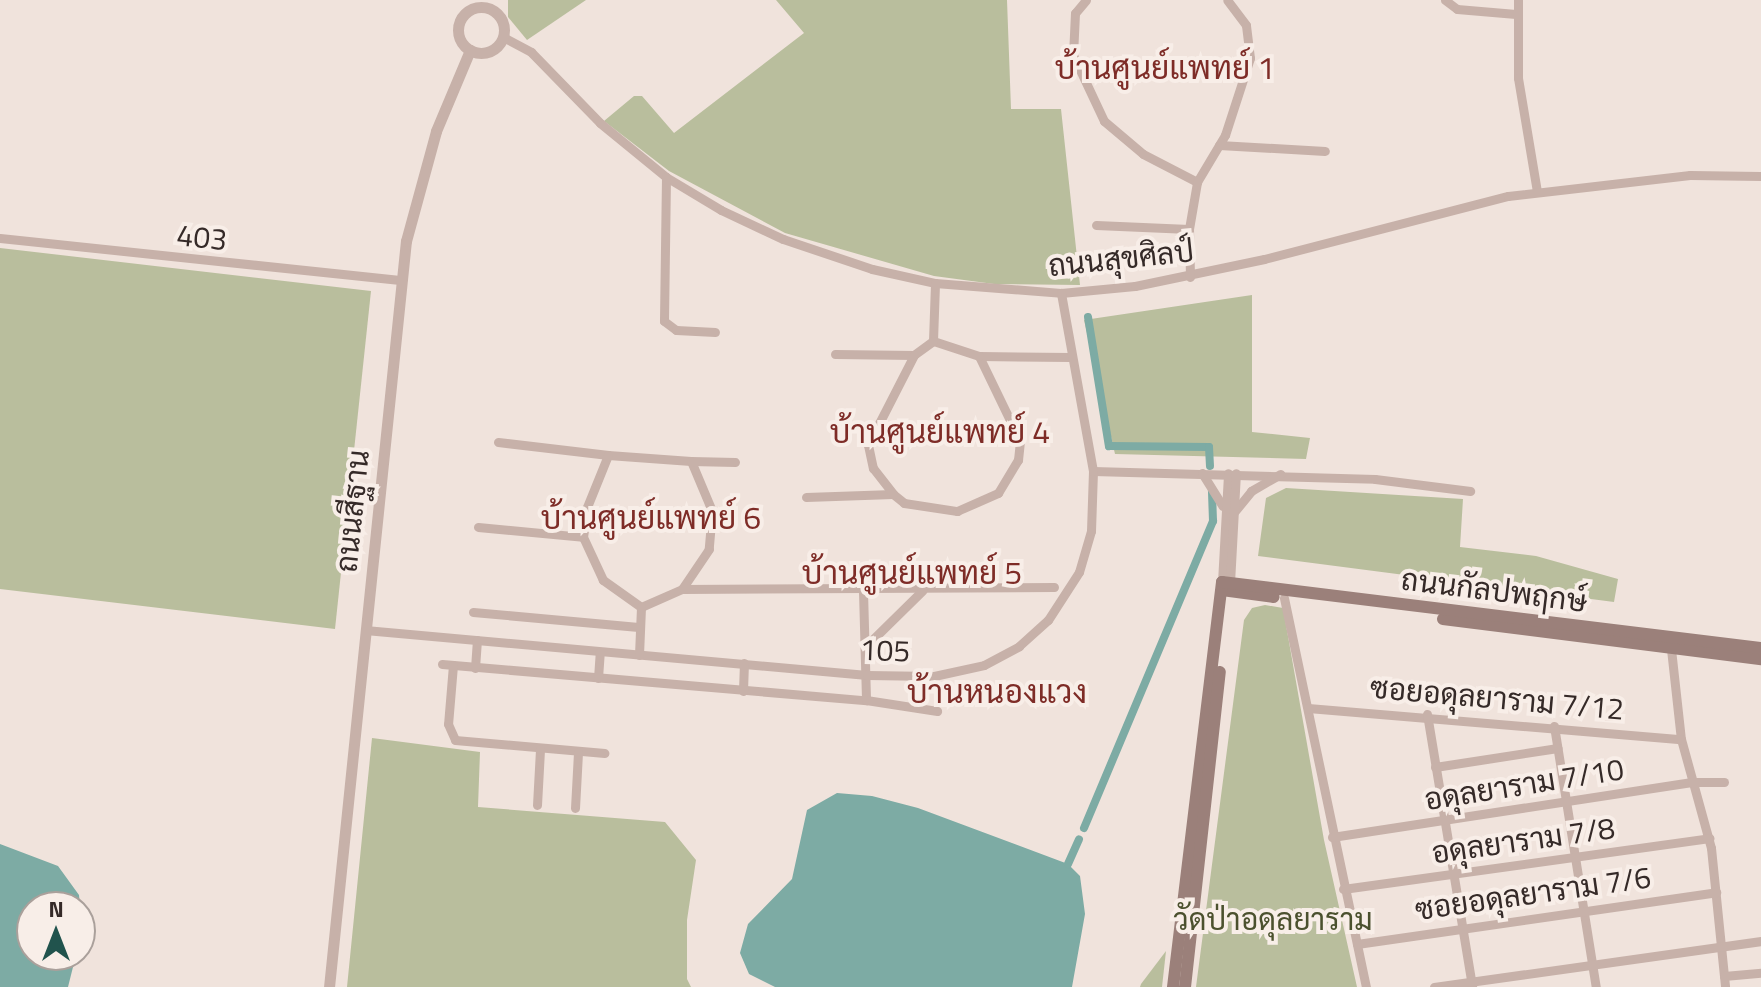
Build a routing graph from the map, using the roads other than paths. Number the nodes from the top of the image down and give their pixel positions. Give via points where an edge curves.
1 (1086, 0) edge
2 (1227, 0) edge
3 (1445, 0) edge
4 (1518, 0) edge
5 (496, 5) edge
6 (1516, 14) junction
7 (503, 37) junction
8 (470, 50) junction
9 (1219, 145) junction
10 (1325, 151) dead end
11 (1761, 176) edge
12 (666, 177) junction
13 (1197, 182) junction
14 (1537, 191) junction
15 (1096, 225) dead end
16 (1189, 229) junction
17 (0, 238) edge
18 (1190, 277) junction
19 (400, 280) junction
20 (935, 283) junction
21 (1061, 293) junction
22 (715, 332) dead end
23 (933, 341) junction
24 (835, 354) dead end
25 (914, 355) junction
26 (979, 356) junction
27 (1070, 357) junction
28 (498, 442) dead end
29 (608, 455) junction
30 (691, 461) junction
31 (735, 462) dead end
32 (1093, 471) junction
33 (1202, 473) junction
34 (1232, 473) junction
35 (1280, 474) junction
36 (1470, 491) dead end
37 (893, 494) junction
38 (806, 497) dead end
39 (1229, 514) junction
40 (478, 527) dead end
41 (583, 537) junction
42 (1226, 586) junction
43 (1054, 587) dead end
44 (682, 589) junction
45 (923, 590) junction
46 (863, 591) junction
47 (1284, 598) junction
48 (641, 607) junction
49 (473, 612) dead end
50 (638, 627) junction
51 (365, 630) junction
52 (477, 640) junction
53 (867, 645) junction
54 (1761, 648) edge
55 (1671, 649) junction
56 (600, 652) junction
57 (639, 655) junction
58 (1761, 659) edge
59 (744, 663) junction
60 (442, 664) dead end
61 (453, 665) junction
62 (475, 668) junction
63 (867, 675) junction
64 (598, 678) junction
65 (743, 691) junction
66 (866, 700) junction
67 (1308, 708) junction
68 (937, 711) dead end
69 (1427, 714) junction
70 (1554, 726) junction
71 (1681, 739) junction
72 (1558, 748) junction
73 (540, 749) junction
74 (578, 752) junction
75 (604, 753) dead end
76 (1435, 767) junction
77 (1692, 782) junction
78 (1724, 782) dead end
79 (1568, 802) junction
80 (537, 805) dead end
81 (575, 808) dead end
82 (1443, 821) junction
83 (1332, 837) junction
84 (1709, 838) junction
85 (1578, 857) junction
86 (1452, 874) junction
87 (1343, 889) junction
88 (1716, 892) junction
89 (1586, 910) junction
90 (1460, 927) junction
91 (1761, 941) edge
92 (1357, 944) junction
93 (1721, 948) junction
94 (1594, 963) junction
95 (1761, 973) edge
96 (1725, 982) edge
97 (1472, 984) edge
98 (329, 987) edge
99 (1173, 987) edge
100 (1185, 987) edge
101 (1366, 987) edge
102 (1434, 987) edge
103 (1596, 987) edge

1 - 13 street via 1075,13 1073,55 1104,121 1143,154
2 - 9 street via 1246,25 1250,58
3 - 6 street via 1457,9
4 - 6 street
5 - 7 street, ถนนสีฐาน
5 - 8 street, ถนนสีฐาน via 462,17 459,35
6 - 14 street via 1518,78
7 - 8 street via 493,49
7 - 12 street, ถนนสุขศิลป์ via 531,52 600,123
8 - 19 street, ถนนสีฐาน via 419,182
9 - 10 street
9 - 13 street
11 - 14 street, ถนนสุขศิลป์ via 1690,175
12 - 20 street, ถนนสุขศิลป์ via 783,239 872,269
12 - 22 street via 664,321 676,330
13 - 16 street
14 - 18 street, ถนนสุขศิลป์
15 - 16 street
16 - 18 street
17 - 19 street, 403
18 - 21 street, ถนนสุขศิลป์
19 - 51 street, ถนนสีฐาน
20 - 21 street, ถนนสุขศิลป์
20 - 23 street
21 - 27 street, 105
23 - 25 street
23 - 26 street
24 - 25 street
25 - 37 street via 868,445 873,468
26 - 27 street
26 - 37 street via 1017,427 1018,460 1008,483 957,511 904,503
27 - 32 street, 105
28 - 29 street
29 - 30 street
29 - 41 street via 590,499
30 - 31 street
30 - 44 street via 712,511 713,530 709,549
32 - 33 street
32 - 63 street, 105 via 1091,531 1079,572 1035,633 1003,655 961,672
33 - 34 street
33 - 39 street
34 - 35 street
34 - 39 street
35 - 36 street
35 - 39 street via 1251,491
37 - 38 street
39 - 42 street
40 - 41 street
41 - 48 street via 603,580
42 - 47 main road, ถนนกัลปพฤกษ์
42 - 54 main road, ถนนกัลปพฤกษ์
42 - 99 main road
42 - 100 main road
43 - 45 street
44 - 46 street
44 - 48 street
45 - 46 street
45 - 53 street
46 - 53 street
47 - 55 main road, ถนนกัลปพฤกษ์
47 - 67 street
48 - 50 street
49 - 50 street
50 - 57 street
51 - 52 street, 105
51 - 98 street, ถนนสีฐาน
52 - 56 street, 105
52 - 62 street
53 - 63 street
55 - 58 main road, ถนนกัลปพฤกษ์
55 - 71 street
56 - 57 street, 105
56 - 64 street
57 - 59 street, 105
59 - 63 street, 105
59 - 65 street
60 - 61 street
61 - 62 street
61 - 73 street via 451,737
62 - 64 street
63 - 66 street
64 - 65 street
65 - 66 street
66 - 68 street
67 - 69 street, ซอยอดุลยาราม 7/12
67 - 83 street
69 - 70 street, ซอยอดุลยาราม 7/12
69 - 76 street
70 - 71 street, ซอยอดุลยาราม 7/12
70 - 72 street
71 - 77 street
72 - 76 street
72 - 79 street
73 - 74 street
73 - 80 street
74 - 75 street
74 - 81 street
76 - 82 street
77 - 78 street, อดุลยาราม 7/10
77 - 79 street, อดุลยาราม 7/10
77 - 84 street
79 - 82 street, อดุลยาราม 7/10
79 - 85 street
82 - 83 street, อดุลยาราม 7/10
82 - 86 street
83 - 87 street
84 - 85 street, อดุลยาราม 7/8
84 - 88 street
85 - 86 street, อดุลยาราม 7/8
85 - 89 street
86 - 87 street, อดุลยาราม 7/8
86 - 90 street
87 - 92 street
88 - 89 street, ซอยอดุลยาราม 7/6
88 - 93 street
89 - 90 street, ซอยอดุลยาราม 7/6
89 - 94 street
90 - 92 street, ซอยอดุลยาราม 7/6
90 - 97 street
91 - 93 street
92 - 101 street
93 - 94 street
93 - 96 street
94 - 97 street
94 - 103 street
95 - 96 street
97 - 102 street

